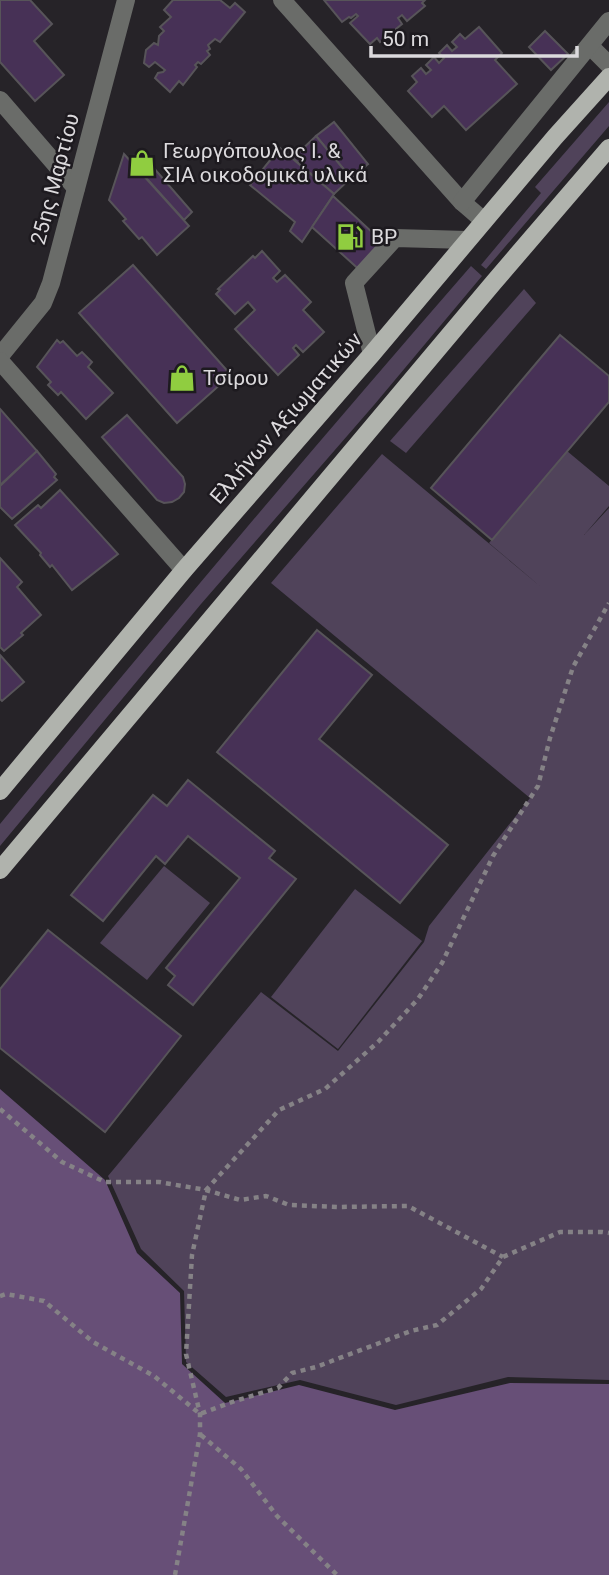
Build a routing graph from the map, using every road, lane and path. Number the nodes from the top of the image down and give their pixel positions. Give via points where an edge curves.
1 (127, 0) edge
2 (282, 0) edge
3 (609, 21) edge
4 (590, 46) junction
5 (609, 65) edge
6 (609, 77) edge
7 (0, 100) edge
8 (609, 148) edge
9 (76, 188) junction
10 (462, 202) junction
11 (484, 221) junction
12 (467, 240) junction
13 (372, 354) junction
14 (0, 359) edge
15 (184, 570) junction
16 (609, 603) edge
17 (0, 791) edge
18 (0, 870) edge
19 (0, 1109) edge
20 (206, 1190) junction
21 (609, 1233) edge
22 (503, 1257) junction
23 (0, 1297) edge
24 (200, 1414) junction
25 (200, 1434) junction
26 (175, 1575) edge
27 (337, 1575) edge

1 - 9 street, 25ης Μαρτίου
2 - 10 street
3 - 4 street
4 - 5 street
4 - 10 street
6 - 11 main road, Ελλήνων Αξιωματικών
7 - 9 street
8 - 18 main road
9 - 14 street, 25ης Μαρτίου via 43,303
10 - 11 street
11 - 12 main road, Ελλήνων Αξιωματικών
12 - 13 main road, Ελλήνων Αξιωματικών
12 - 13 street via 395,238 354,283
13 - 15 main road, Ελλήνων Αξιωματικών
14 - 15 street
15 - 17 main road, Ελλήνων Αξιωματικών
16 - 20 path via 573,667 538,786 493,856 442,963 418,999 325,1088 279,1110
19 - 20 path via 62,1162 105,1182 159,1182
20 - 22 path via 240,1200 266,1196 289,1205 408,1206
20 - 24 path via 192,1255 186,1354
21 - 22 path via 560,1232
22 - 24 path via 481,1289 438,1325 292,1373 278,1388
23 - 24 path via 6,1294 44,1301 93,1342 154,1376
24 - 25 path
25 - 26 path
25 - 27 path via 241,1469 278,1516

